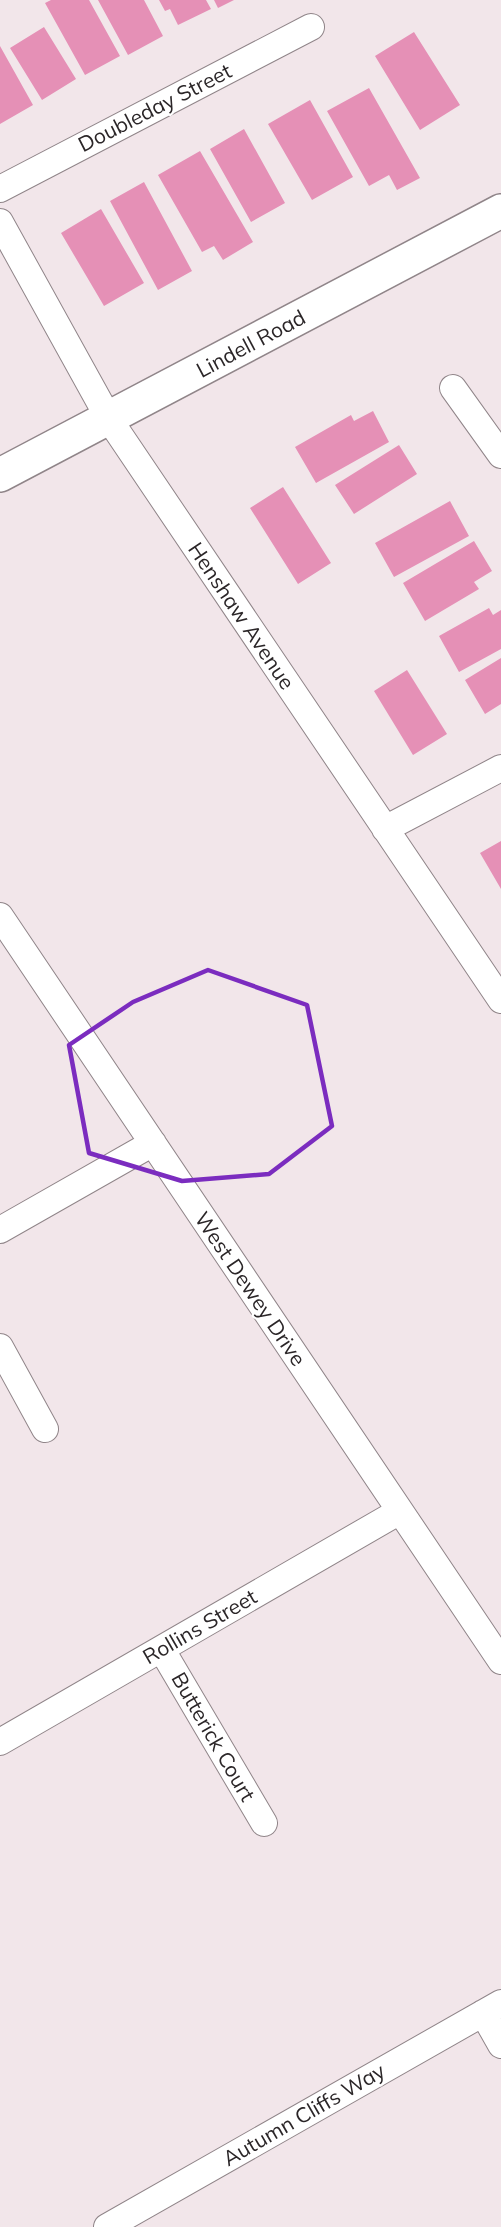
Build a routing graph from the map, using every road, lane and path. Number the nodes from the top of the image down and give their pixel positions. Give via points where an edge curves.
1 (311, 27) dead end
2 (0, 189) edge
3 (501, 211) edge
4 (0, 222) edge
5 (453, 388) dead end
6 (109, 419) junction
7 (501, 455) edge
8 (0, 475) edge
9 (501, 768) edge
10 (385, 829) junction
11 (0, 916) edge
12 (501, 1000) edge
13 (153, 1143) junction
14 (0, 1230) edge
15 (0, 1347) edge
16 (45, 1429) dead end
17 (400, 1511) junction
18 (162, 1650) junction
19 (501, 1661) edge
20 (0, 1742) edge
21 (264, 1823) dead end
22 (492, 2008) edge
23 (501, 2045) edge
24 (111, 2226) edge

1 - 2 street, Doubleday Street
3 - 6 street, Lindell Road
4 - 6 street, Henshaw Avenue
5 - 7 street
6 - 8 street, Lindell Road
6 - 10 street, Henshaw Avenue
9 - 10 street
10 - 12 street, Henshaw Avenue
11 - 13 street, West Dewey Drive
13 - 14 street
13 - 17 street, West Dewey Drive
15 - 16 street
17 - 18 street, Rollins Street
17 - 19 street, West Dewey Drive
18 - 20 street, Rollins Street
18 - 21 street, Butterick Court
22 - 23 street
22 - 24 street, Autumn Cliffs Way

